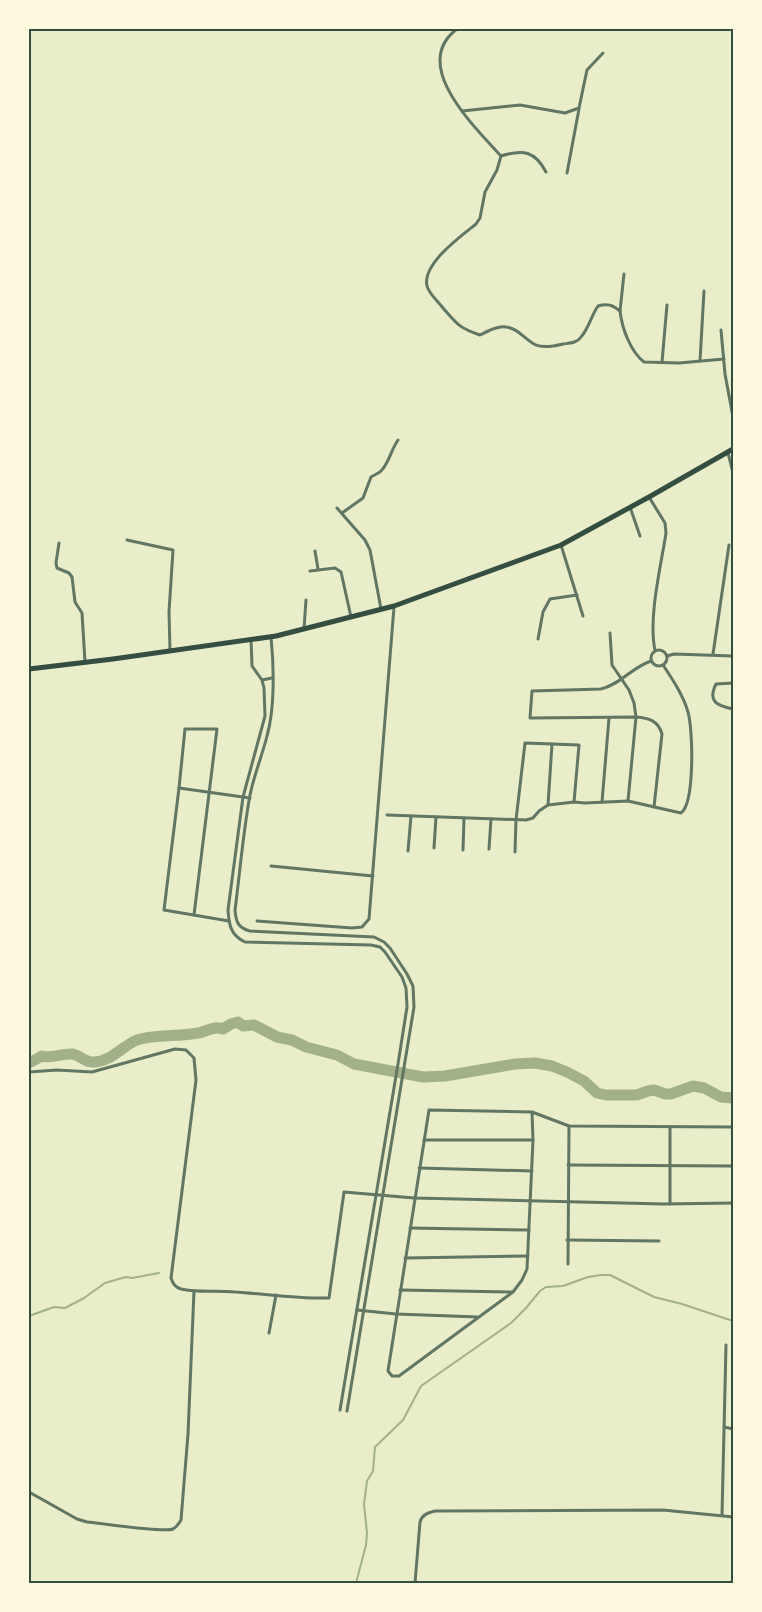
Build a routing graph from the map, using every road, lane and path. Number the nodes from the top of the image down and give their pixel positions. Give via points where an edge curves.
1 (457, 29) edge
2 (603, 53) dead end
3 (579, 108) junction
4 (462, 111) junction
5 (501, 156) junction
6 (546, 172) dead end
7 (567, 174) dead end
8 (624, 274) dead end
9 (704, 291) dead end
10 (667, 305) dead end
11 (620, 311) junction
12 (721, 330) dead end
13 (724, 359) junction
14 (700, 361) junction
15 (662, 362) junction
16 (733, 418) edge
17 (398, 440) dead end
18 (731, 450) edge
19 (733, 473) edge
20 (649, 497) junction
21 (337, 508) dead end
22 (630, 508) junction
23 (342, 514) junction
24 (640, 536) dead end
25 (127, 540) dead end
26 (59, 543) dead end
27 (561, 545) junction
28 (729, 545) dead end
29 (315, 551) dead end
30 (318, 570) junction
31 (310, 571) dead end
32 (577, 595) junction
33 (306, 600) dead end
34 (394, 606) junction
35 (381, 609) junction
36 (583, 616) dead end
37 (351, 617) junction
38 (304, 629) junction
39 (610, 633) dead end
40 (271, 636) junction
41 (538, 639) dead end
42 (251, 640) junction
43 (655, 650) junction
44 (170, 651) junction
45 (713, 654) junction
46 (667, 656) junction
47 (733, 656) edge
48 (651, 661) junction
49 (85, 662) junction
50 (663, 665) junction
51 (29, 669) edge
52 (272, 678) junction
53 (622, 678) junction
54 (262, 680) junction
55 (733, 683) edge
56 (733, 709) edge
57 (609, 718) junction
58 (636, 718) junction
59 (552, 744) junction
60 (179, 788) junction
61 (208, 792) junction
62 (243, 797) junction
63 (250, 798) junction
64 (628, 801) junction
65 (574, 802) junction
66 (602, 802) junction
67 (548, 805) junction
68 (654, 807) junction
69 (387, 815) dead end
70 (411, 816) junction
71 (436, 817) junction
72 (464, 818) junction
73 (491, 819) junction
74 (516, 820) junction
75 (434, 848) dead end
76 (489, 849) dead end
77 (463, 850) dead end
78 (408, 851) dead end
79 (515, 852) dead end
80 (270, 866) dead end
81 (373, 876) junction
82 (194, 915) junction
83 (229, 921) junction
84 (258, 921) dead end
85 (29, 1072) edge
86 (532, 1112) junction
87 (569, 1126) junction
88 (670, 1127) junction
89 (733, 1127) edge
90 (424, 1140) junction
91 (533, 1140) junction
92 (670, 1164) junction
93 (568, 1165) junction
94 (733, 1166) edge
95 (419, 1168) junction
96 (532, 1171) junction
97 (376, 1196) junction
98 (382, 1197) junction
99 (414, 1198) junction
100 (530, 1201) junction
101 (567, 1202) junction
102 (733, 1203) edge
103 (670, 1204) junction
104 (409, 1228) junction
105 (529, 1230) junction
106 (567, 1240) junction
107 (659, 1241) dead end
108 (528, 1256) junction
109 (405, 1258) junction
110 (568, 1264) dead end
111 (400, 1290) junction
112 (194, 1291) junction
113 (512, 1292) junction
114 (276, 1295) junction
115 (357, 1310) junction
116 (363, 1311) junction
117 (396, 1314) junction
118 (478, 1318) junction
119 (269, 1333) dead end
120 (726, 1344) dead end
121 (733, 1363) edge
122 (727, 1364) junction
123 (340, 1410) dead end
124 (347, 1411) dead end
125 (724, 1427) junction
126 (733, 1429) edge
127 (29, 1492) edge
128 (722, 1515) junction
129 (733, 1516) edge
130 (415, 1583) edge

1 - 4 street via 449,34 440,52 441,74 448,92
2 - 3 street via 587,70
3 - 4 street via 565,113 520,104
3 - 7 street
4 - 5 street
5 - 6 street via 513,152 534,155
5 - 11 street via 485,192 480,218 442,253 429,273 427,285 432,295 466,331 480,335 494,328 513,328 540,346 580,339 598,306 614,306
8 - 11 street
9 - 14 street
10 - 15 street
11 - 15 street via 623,328 640,359 648,363
12 - 13 street
13 - 14 street
13 - 16 street
14 - 15 street
17 - 23 street via 386,464 371,477 364,498
18 - 19 street
18 - 20 main road
20 - 22 main road
20 - 43 street via 665,523 666,533 653,622
21 - 23 street
22 - 24 street
22 - 27 main road
23 - 35 street via 370,550
25 - 44 street via 174,550 169,612
26 - 49 street via 57,568 69,572 72,577 73,596 82,613
27 - 32 street
27 - 34 main road
28 - 45 street
29 - 30 street
30 - 31 street
30 - 37 street via 336,568 341,572
32 - 36 street
32 - 41 street via 550,600 543,612
33 - 38 street
34 - 35 main road
34 - 81 street
35 - 37 main road
37 - 38 main road
38 - 40 main road
39 - 53 street via 612,665
40 - 42 main road
40 - 52 street
42 - 44 main road
42 - 54 street via 252,666
43 - 46 street via 662,650
43 - 48 street
44 - 49 main road
45 - 46 street
45 - 47 street
46 - 50 street
48 - 50 street via 656,666
48 - 53 street
49 - 51 main road
50 - 68 street via 689,712 692,765 684,811
52 - 54 street
52 - 63 street via 268,735
53 - 57 street via 601,689 532,691 530,718
53 - 58 street via 634,703
54 - 62 street via 265,716
55 - 56 street via 716,684 713,698 721,706
57 - 58 street
57 - 66 street
58 - 64 street
58 - 68 street via 655,721 662,734
59 - 65 street via 579,745
59 - 67 street
59 - 74 street via 525,743
60 - 61 street
60 - 61 street via 185,729 217,729
60 - 82 street via 164,910
61 - 62 street
61 - 82 street
62 - 63 street
62 - 83 street
63 - 98 street via 235,910 236,922 242,929 374,937 390,948 413,986 414,1007
64 - 66 street
64 - 68 street
65 - 66 street
65 - 67 street
67 - 74 street via 533,818
69 - 70 street
70 - 71 street
70 - 78 street
71 - 72 street
71 - 75 street
72 - 73 street
72 - 77 street
73 - 74 street
73 - 76 street
74 - 79 street
80 - 81 street
81 - 84 street via 369,918 362,927
82 - 83 street
83 - 97 street via 232,933 245,942 380,947 402,977 407,1007
85 - 112 street via 92,1072 175,1049 186,1050 194,1058 196,1080 171,1278 179,1289
86 - 87 street
86 - 90 street via 429,1110
86 - 91 street
87 - 88 street
87 - 93 street
88 - 89 street
88 - 92 street
90 - 91 street
90 - 95 street
91 - 96 street
92 - 93 street
92 - 94 street
92 - 103 street
93 - 101 street
95 - 96 street
95 - 99 street
96 - 100 street
97 - 98 street
97 - 114 street via 344,1192 329,1298
97 - 115 street
98 - 99 street
98 - 116 street
99 - 100 street
99 - 104 street
100 - 101 street
100 - 105 street
101 - 103 street
101 - 106 street
102 - 103 street
104 - 105 street
104 - 109 street
105 - 108 street
106 - 107 street
106 - 110 street
108 - 109 street
108 - 113 street via 527,1270
109 - 111 street
111 - 113 street
111 - 117 street
112 - 114 street
112 - 127 street via 188,1434 181,1520 177,1526 155,1529 87,1522
113 - 118 street
114 - 119 street
115 - 116 street
115 - 123 street
116 - 117 street
116 - 124 street
117 - 118 street
117 - 118 street via 388,1371 392,1376 399,1376
120 - 122 street
121 - 122 street
122 - 125 street
125 - 126 street
125 - 128 street
128 - 129 street
128 - 130 street via 647,1510 435,1511 426,1514 420,1522

